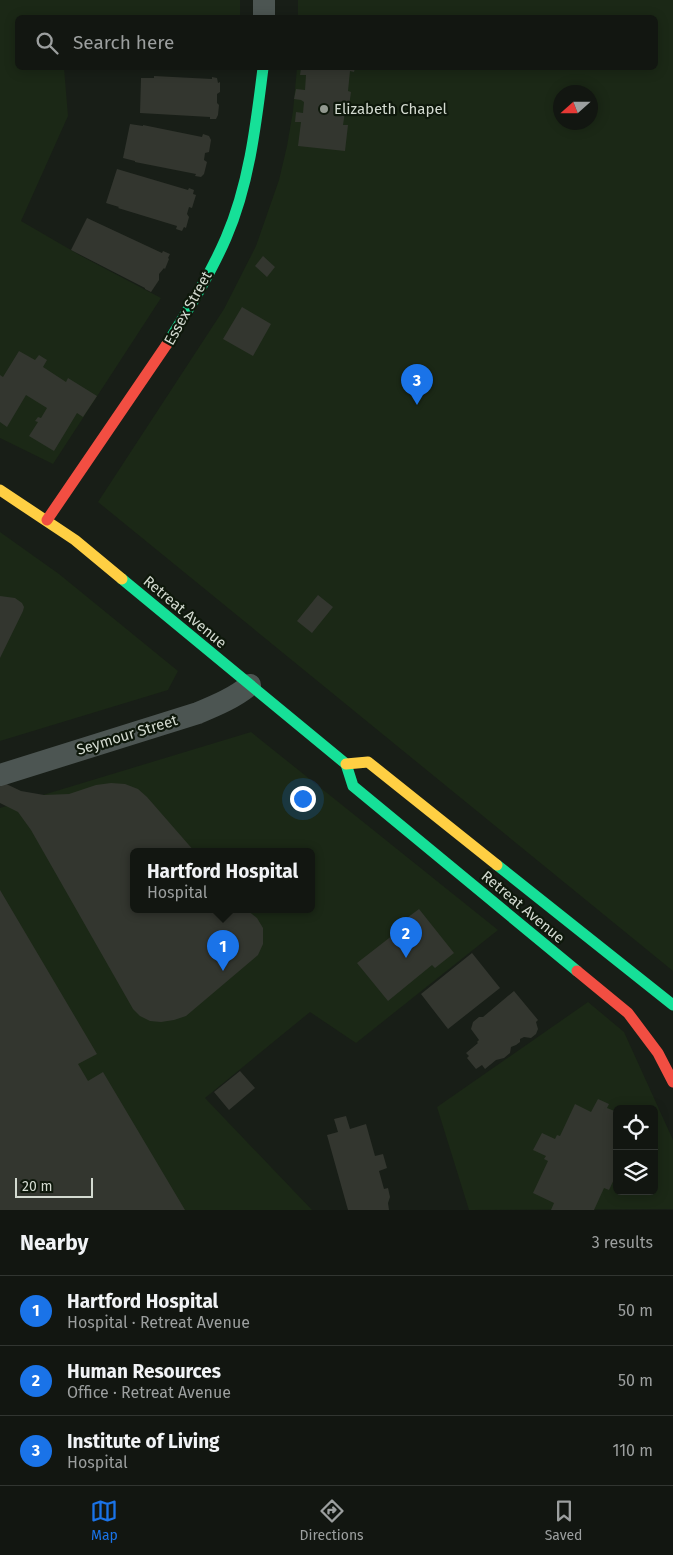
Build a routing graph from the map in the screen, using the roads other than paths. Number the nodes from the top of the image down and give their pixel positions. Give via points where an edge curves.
1 (264, 0) edge
2 (264, 15) edge
3 (263, 70) edge
4 (0, 490) edge
5 (47, 520) junction
6 (250, 685) junction
7 (346, 764) junction
8 (0, 774) edge
9 (653, 989) junction
10 (673, 1005) edge
11 (673, 1011) edge
12 (673, 1082) edge

1 - 2 street
3 - 5 main road, Essex Street via 258,118 244,181 226,236 199,292 166,348
4 - 5 main road, Retreat Avenue
5 - 6 main road, Retreat Avenue
6 - 7 main road, Retreat Avenue
6 - 8 street, Seymour Street via 222,704 198,713
7 - 9 main road, Retreat Avenue via 368,762
7 - 12 main road, Retreat Avenue via 353,786 628,1013 649,1039
9 - 10 main road, Retreat Avenue
9 - 11 main road, Retreat Avenue

